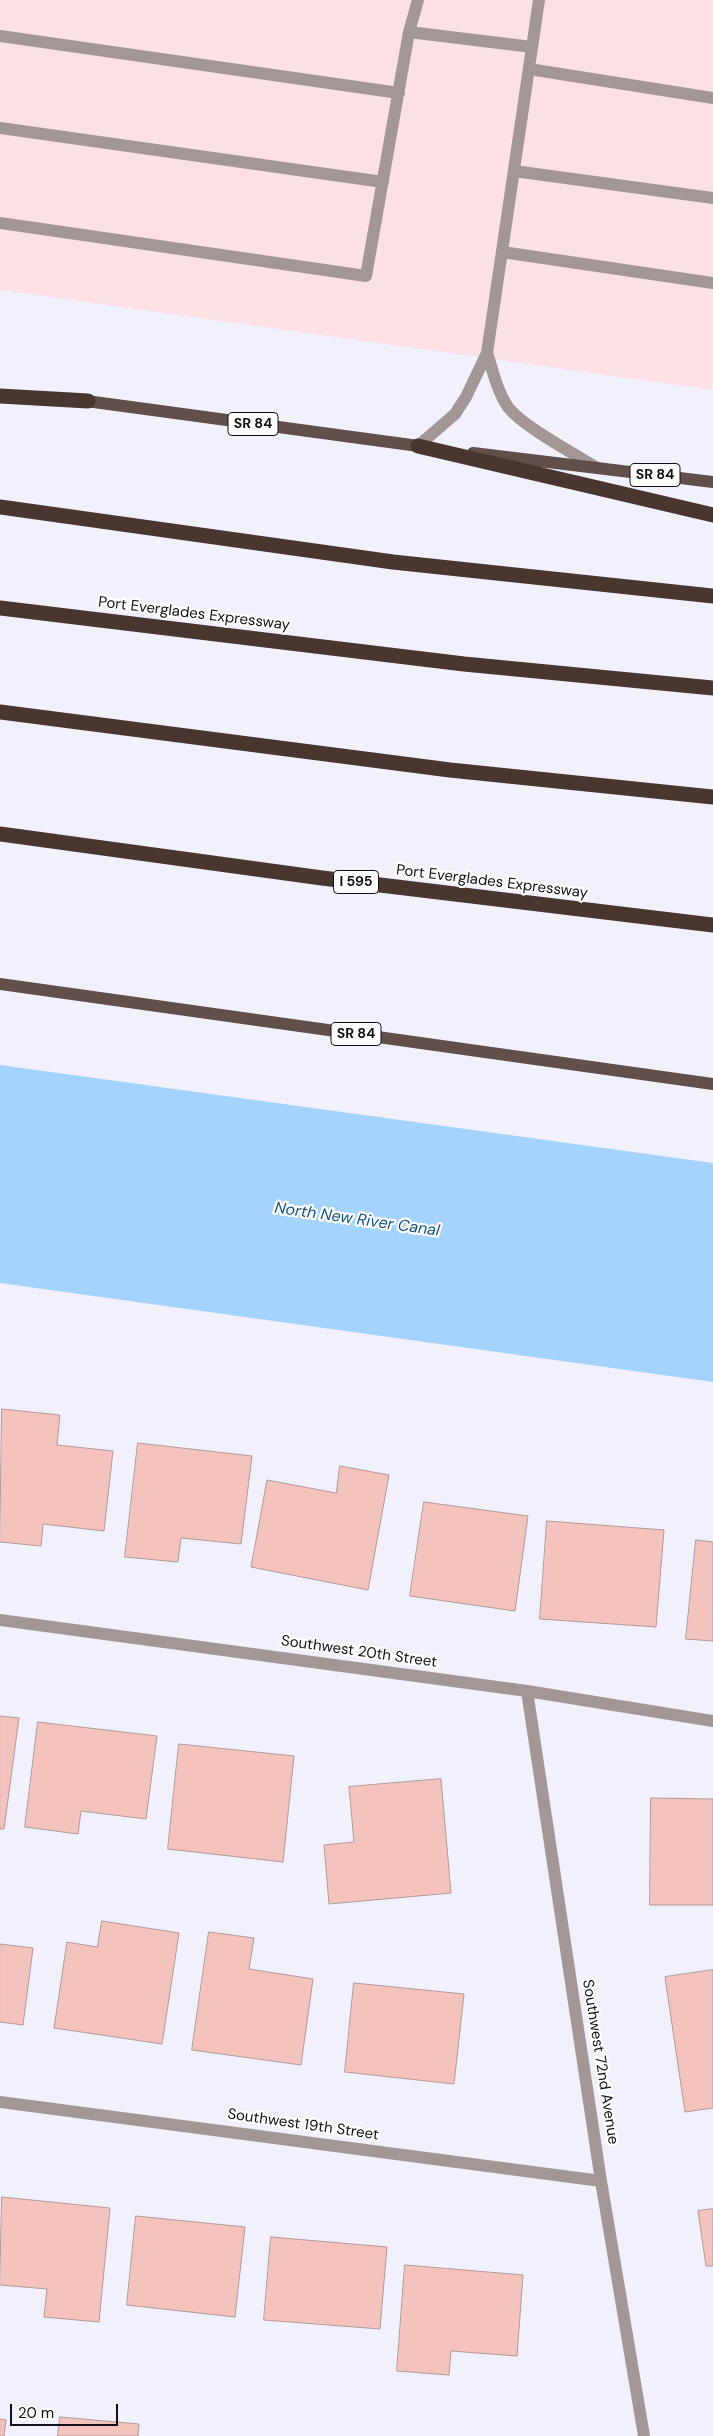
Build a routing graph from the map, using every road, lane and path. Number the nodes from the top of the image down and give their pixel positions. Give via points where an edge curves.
1 (418, 0) edge
2 (539, 0) edge
3 (409, 32) junction
4 (0, 36) edge
5 (532, 47) junction
6 (529, 69) junction
7 (399, 93) junction
8 (713, 98) edge
9 (0, 128) edge
10 (514, 171) junction
11 (383, 182) junction
12 (713, 198) edge
13 (0, 223) edge
14 (502, 252) junction
15 (713, 283) edge
16 (487, 353) junction
17 (0, 389) edge
18 (0, 396) edge
19 (88, 401) junction
20 (418, 446) junction
21 (596, 468) junction
22 (713, 482) edge
23 (0, 507) edge
24 (713, 515) edge
25 (713, 596) edge
26 (0, 608) edge
27 (713, 688) edge
28 (0, 712) edge
29 (713, 797) edge
30 (0, 834) edge
31 (713, 925) edge
32 (0, 984) edge
33 (713, 1084) edge
34 (0, 1620) edge
35 (527, 1691) junction
36 (713, 1721) edge
37 (0, 2102) edge
38 (601, 2181) junction
39 (644, 2436) edge

1 - 3 street
2 - 5 street
3 - 5 street
3 - 7 street
4 - 7 street
5 - 6 street
6 - 8 street
6 - 10 street
7 - 11 street
9 - 11 street
10 - 12 street
10 - 14 street
11 - 13 street via 366,276
14 - 15 street
14 - 16 street
16 - 20 street via 456,414
16 - 21 street via 499,390 509,408
17 - 19 main road, SR 84
18 - 19 highway
19 - 20 main road, SR 84
20 - 21 main road, SR 84
20 - 24 highway
21 - 22 main road, SR 84
23 - 25 highway via 393,562
26 - 27 highway, Port Everglades Expressway via 464,664
28 - 29 highway via 450,770
30 - 31 highway, Port Everglades Expressway / I 595 via 322,878
32 - 33 main road, SR 84
34 - 35 street, Southwest 20th Street
35 - 36 street, Southwest 20th Street
35 - 38 street, Southwest 72nd Avenue
37 - 38 street, Southwest 19th Street
38 - 39 street, Southwest 72nd Avenue

